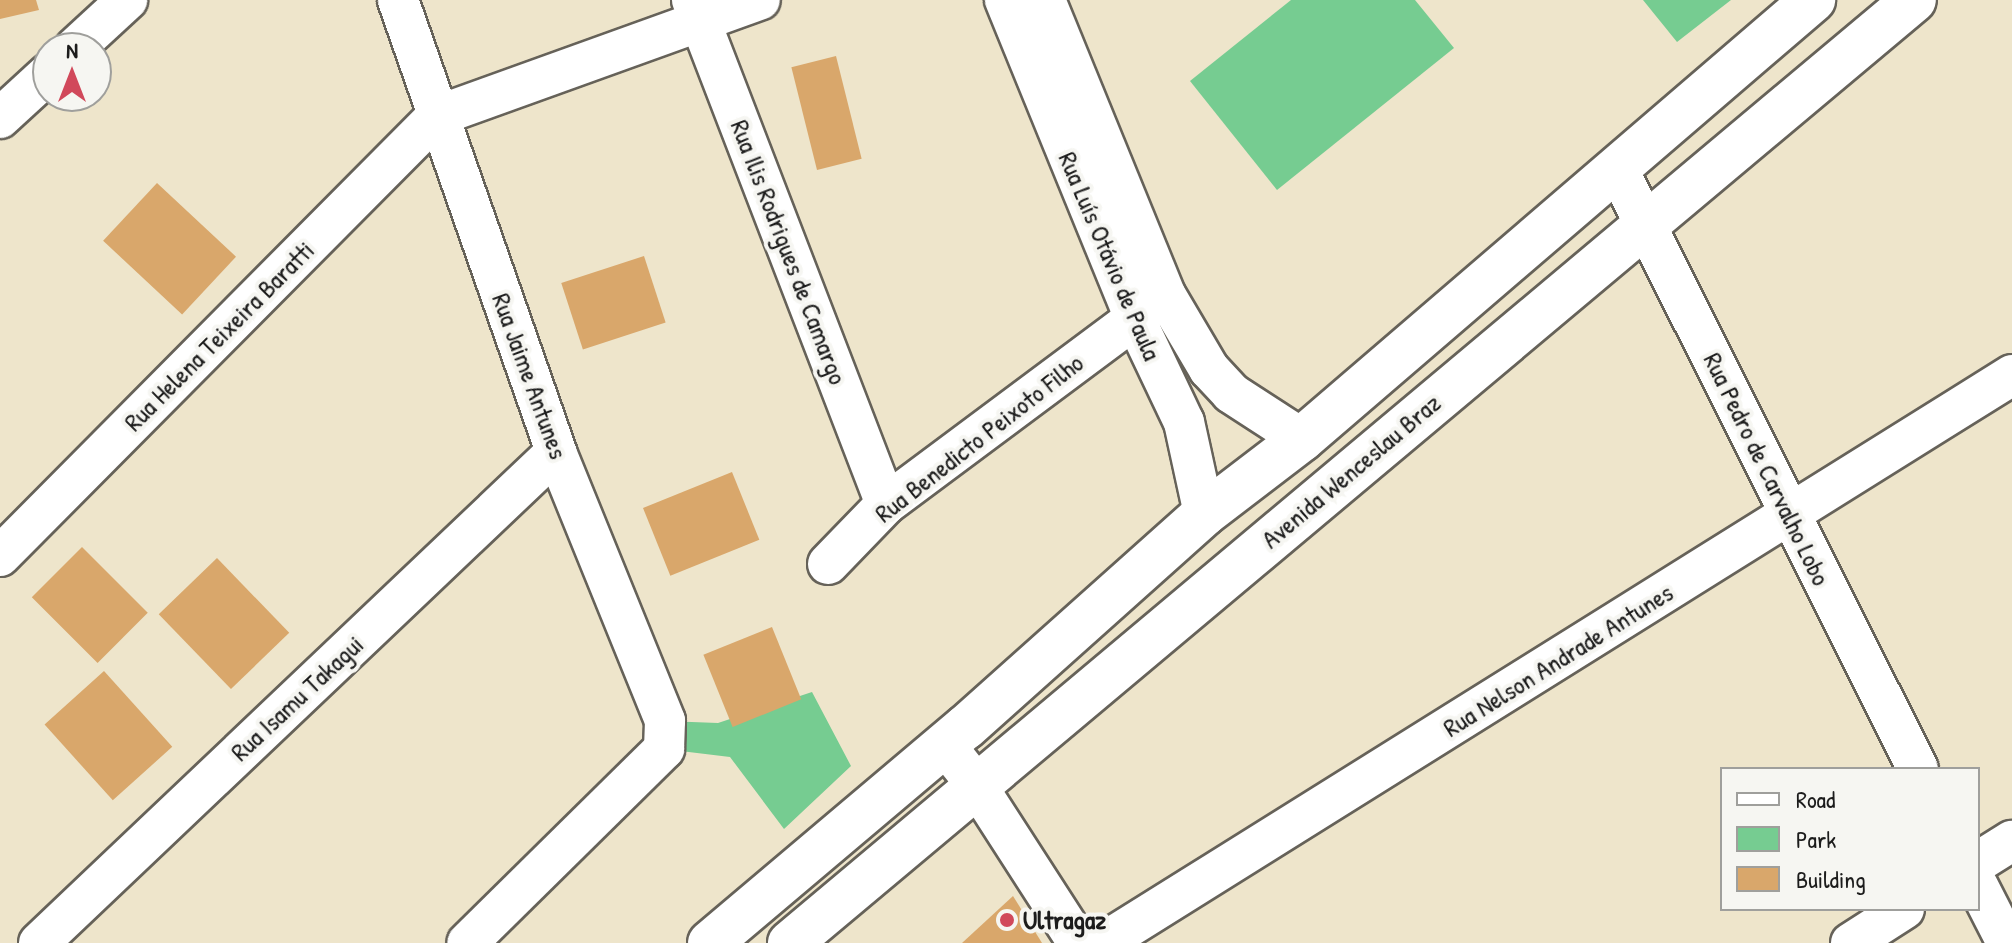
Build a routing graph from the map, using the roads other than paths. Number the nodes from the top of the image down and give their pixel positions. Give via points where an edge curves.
1 (398, 0) edge
2 (760, 0) edge
3 (1005, 0) edge
4 (1045, 0) edge
5 (1813, 0) edge
6 (1914, 0) edge
7 (696, 10) edge
8 (32, 89) edge
9 (437, 116) junction
10 (0, 118) edge
11 (1617, 168) junction
12 (1647, 226) junction
13 (1150, 308) junction
14 (2012, 375) edge
15 (1302, 439) junction
16 (556, 452) junction
17 (886, 504) junction
18 (1204, 514) junction
19 (1790, 515) junction
20 (0, 556) edge
21 (828, 564) dead end
22 (945, 745) junction
23 (1917, 767) edge
24 (975, 783) junction
25 (2012, 841) edge
26 (1980, 861) edge
27 (1980, 890) edge
28 (1901, 911) edge
29 (39, 943) edge
30 (467, 943) edge
31 (710, 943) edge
32 (790, 943) edge
33 (1078, 943) edge
34 (1103, 943) edge
35 (1851, 943) edge
36 (2007, 943) edge

1 - 9 street, Rua Jaime Antunes
2 - 7 street
3 - 13 street, Rua Luís Otávio de Paula
4 - 13 street, Rua Luís Otávio de Paula
5 - 11 main road
6 - 12 main road, Avenida Wenceslau Braz
7 - 9 street
7 - 17 street, Rua Ilis Rodrigues de Camargo
8 - 10 street
9 - 16 street, Rua Jaime Antunes
9 - 20 street, Rua Helena Teixeira Baratti
11 - 12 street, Rua Pedro de Carvalho Lobo
11 - 15 main road
12 - 19 street, Rua Pedro de Carvalho Lobo
12 - 24 main road, Avenida Wenceslau Braz
13 - 15 street, Rua Luís Otávio de Paula via 1231,393
13 - 17 street, Rua Benedicto Peixoto Filho
13 - 18 street, Rua Luís Otávio de Paula
14 - 19 street, Rua Nelson Andrade Antunes
15 - 18 main road
16 - 29 street, Rua Isamu Takagui
16 - 30 street, Rua Jaime Antunes via 665,721 664,749
17 - 21 street, Rua Benedicto Peixoto Filho
18 - 22 main road
19 - 23 street, Rua Pedro de Carvalho Lobo
19 - 34 street, Rua Nelson Andrade Antunes
22 - 24 street
22 - 31 main road
24 - 32 main road, Avenida Wenceslau Braz
24 - 33 street
25 - 26 street
27 - 36 street
28 - 35 street

